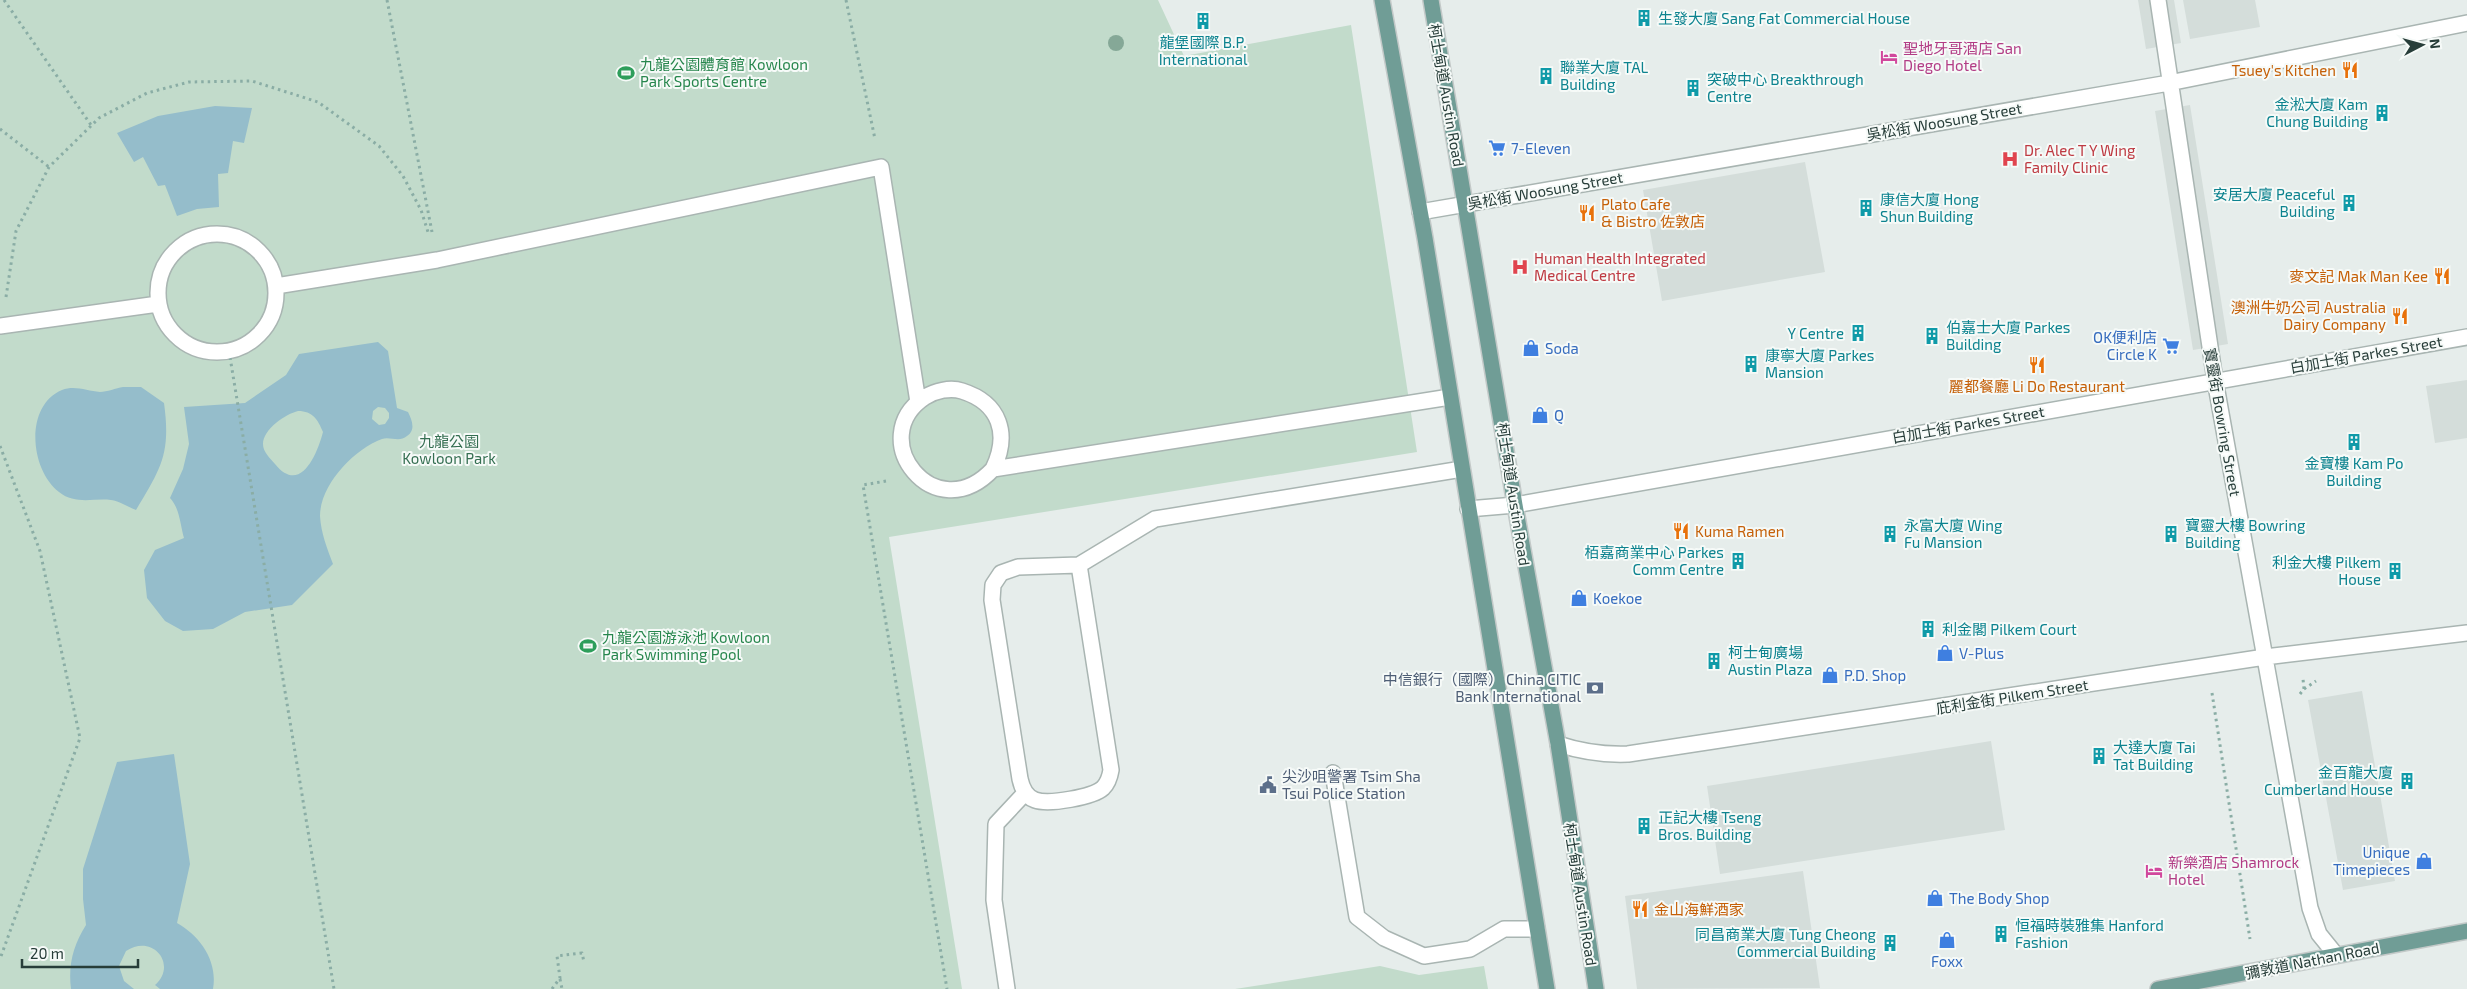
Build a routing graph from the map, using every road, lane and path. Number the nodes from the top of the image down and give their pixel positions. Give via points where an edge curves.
1 (4, 0) edge
2 (387, 0) edge
3 (846, 0) edge
4 (1382, 0) edge
5 (1431, 0) edge
6 (2158, 0) edge
7 (2467, 23) edge
8 (2169, 82) junction
9 (90, 125) junction
10 (0, 129) edge
11 (49, 167) junction
12 (880, 168) junction
13 (1466, 204) junction
14 (1420, 212) junction
15 (437, 260) junction
16 (276, 286) junction
17 (158, 304) junction
18 (4, 325) edge
19 (2467, 337) edge
20 (230, 357) junction
21 (2215, 380) junction
22 (1450, 397) junction
23 (918, 402) junction
24 (0, 446) edge
25 (993, 469) junction
26 (1462, 469) junction
27 (863, 485) dead end
28 (1515, 505) junction
29 (1468, 509) junction
30 (1079, 565) junction
31 (2467, 633) edge
32 (2265, 657) junction
33 (2210, 685) dead end
34 (1558, 744) junction
35 (1333, 773) dead end
36 (1025, 793) junction
37 (1537, 929) junction
38 (2467, 931) edge
39 (2250, 939) dead end
40 (2336, 955) junction
41 (0, 959) edge
42 (584, 962) dead end
43 (560, 978) junction
44 (334, 989) edge
45 (552, 989) edge
46 (562, 989) edge
47 (947, 989) edge
48 (1006, 989) edge
49 (1547, 989) edge
50 (1596, 989) edge
51 (2158, 989) edge

1 - 9 path
2 - 15 path
3 - 12 path
4 - 14 main road
5 - 13 main road, 柯士甸道 Austin Road
6 - 8 street, 寶靈街 Bowring Street
7 - 8 street, 吳松街 Woosung Street
8 - 13 street, 吳松街 Woosung Street
8 - 21 street, 寶靈街 Bowring Street
9 - 11 path
9 - 15 path via 147,93 190,82 252,81 318,102 378,146 403,176 422,210
10 - 11 path
11 - 18 path via 16,231
12 - 15 street
12 - 23 street
13 - 14 street, 吳松街 Woosung Street
13 - 28 main road, 柯士甸道 Austin Road
14 - 22 main road
15 - 16 street
16 - 17 street via 271,268 246,240 228,234 209,234 190,239 164,266 158,284
16 - 20 street via 276,304 270,321 260,334
17 - 18 street
17 - 20 street via 165,322 192,348
19 - 21 street, 白加士街 Parkes Street
20 - 44 path
21 - 28 street, 白加士街 Parkes Street
21 - 32 street, 寶靈街 Bowring Street
22 - 25 street
22 - 26 main road
23 - 25 street via 936,392 958,390 985,402 1000,427 1001,448
23 - 25 street via 907,415 902,430 904,454 916,475 937,488 962,490 974,486
24 - 41 path via 40,551 80,738
26 - 29 main road
26 - 30 street via 1155,520
27 - 47 path
28 - 29 street, 白加士街 Parkes Street
28 - 34 main road, 柯士甸道 Austin Road
29 - 37 main road
30 - 36 street via 1018,567 996,578 991,592 1018,770
30 - 36 street via 1111,770 1104,787 1086,796 1043,801
31 - 32 street, 庇利金街 Pilkem Street
32 - 34 street, 庇利金街 Pilkem Street via 1628,754 1603,755
32 - 40 street, 寶靈街 Bowring Street via 2310,908 2320,934
33 - 39 path
34 - 50 main road, 柯士甸道 Austin Road
35 - 37 street via 1357,917 1384,938 1424,956 1470,949 1504,929
36 - 48 street via 996,824 994,900
37 - 49 main road
38 - 40 main road, 彌敦道 Nathan Road
40 - 51 main road, 彌敦道 Nathan Road
42 - 43 path via 582,953 558,956
43 - 45 path
43 - 46 path

